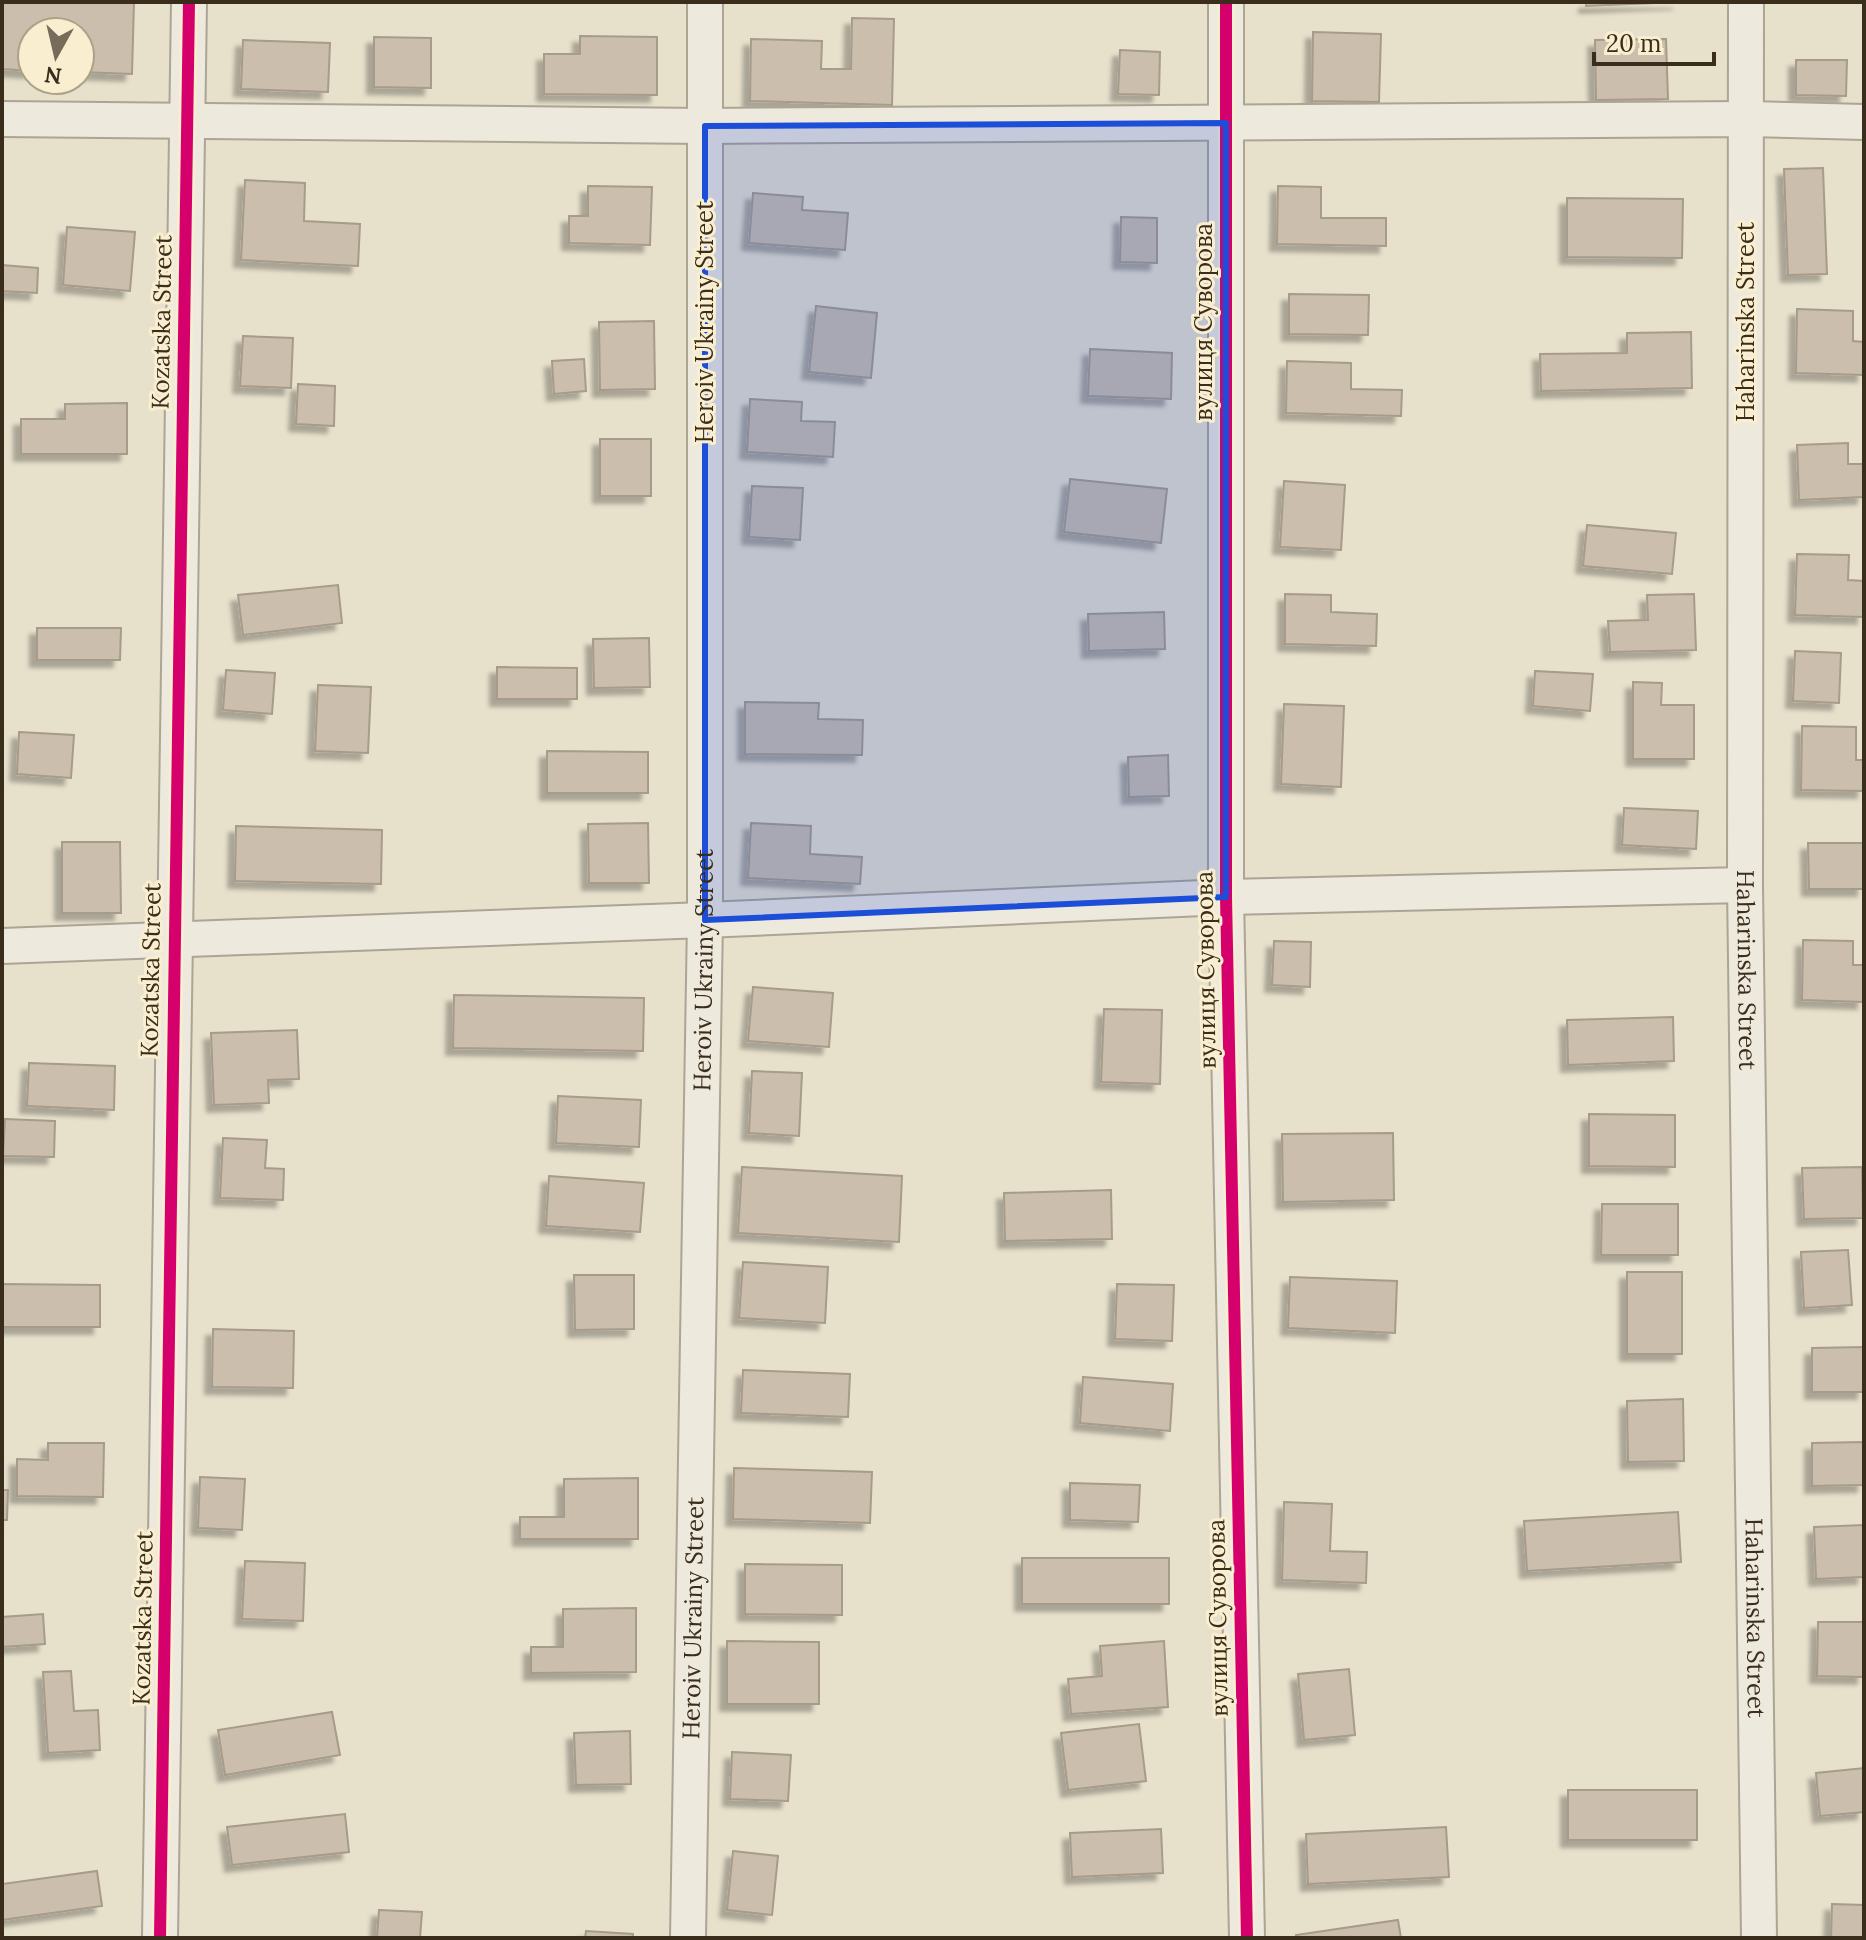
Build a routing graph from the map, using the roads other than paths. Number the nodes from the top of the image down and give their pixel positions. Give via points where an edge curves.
1 (189, 2) edge
2 (705, 2) edge
3 (1226, 2) edge
4 (1746, 2) edge
5 (2, 119) edge
6 (1746, 119) junction
7 (188, 121) junction
8 (1864, 122) edge
9 (1226, 123) junction
10 (705, 126) junction
11 (1745, 885) junction
12 (1226, 897) junction
13 (705, 920) junction
14 (174, 938) junction
15 (2, 946) edge
16 (160, 1938) edge
17 (688, 1938) edge
18 (1247, 1938) edge
19 (1759, 1938) edge

1 - 7 street, Kozatska Street
2 - 10 street, Heroiv Ukrainy Street
3 - 9 street, вулиця Суворова
4 - 6 street, Haharinska Street
5 - 7 street
6 - 8 street
6 - 9 street
6 - 11 street, Haharinska Street
7 - 10 street
7 - 14 street, Kozatska Street
9 - 10 street
9 - 12 street, вулиця Суворова
10 - 13 street, Heroiv Ukrainy Street
11 - 12 street
11 - 19 street, Haharinska Street
12 - 13 street
12 - 18 street, вулиця Суворова
13 - 14 street
13 - 17 street, Heroiv Ukrainy Street
14 - 15 street
14 - 16 street, Kozatska Street

